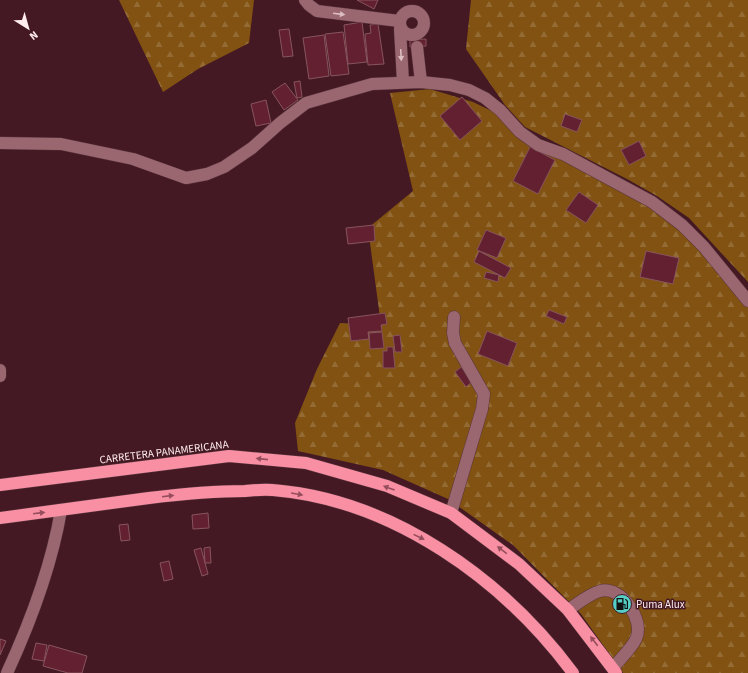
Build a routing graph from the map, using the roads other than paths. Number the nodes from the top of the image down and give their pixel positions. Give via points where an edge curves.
1 (305, 0) edge
2 (417, 6) edge
3 (400, 25) junction
4 (417, 41) junction
5 (403, 82) junction
6 (421, 82) junction
7 (0, 143) edge
8 (748, 301) edge
9 (454, 317) dead end
10 (0, 370) edge
11 (0, 376) edge
12 (0, 485) edge
13 (61, 510) junction
14 (451, 513) junction
15 (0, 518) edge
16 (568, 610) junction
17 (615, 670) edge
18 (7, 673) edge
19 (573, 673) edge

1 -> 3 street via 317,11
2 - 3 street via 403,14
2 - 4 street via 424,24
3 - 4 street via 404,34
3 -> 5 street
4 - 6 street
5 - 6 street
5 - 7 street via 372,84 306,103 252,148 224,167 186,178 133,159 61,144
6 - 8 street via 450,85 485,98 520,132 538,145 563,154 652,202 682,225 704,247
9 - 14 street via 452,332 455,343 484,394
10 - 11 street
14 -> 12 highway, CARRETERA PANAMERICANA via 386,486 306,463 228,456
15 -> 13 highway
13 - 18 street via 57,535 23,638
13 -> 19 highway via 203,492 273,490 330,500 373,514 431,543 457,561 529,620
16 -> 14 highway, CARRETERA PANAMERICANA via 520,564
17 -> 16 highway, CARRETERA PANAMERICANA
16 - 17 street via 600,591 613,591 632,610 638,621 636,639

